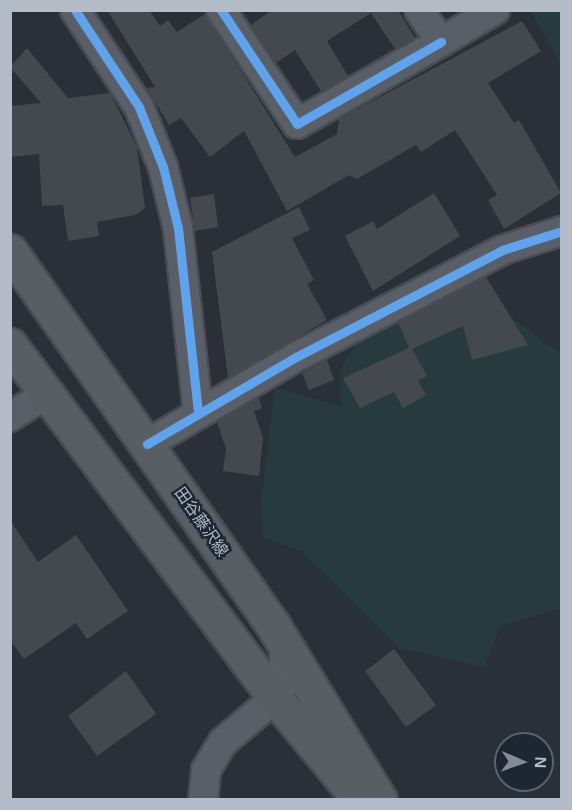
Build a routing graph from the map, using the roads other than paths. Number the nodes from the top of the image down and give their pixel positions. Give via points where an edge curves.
1 (75, 10) edge
2 (221, 10) edge
3 (419, 10) edge
4 (495, 10) edge
5 (441, 42) junction
6 (561, 231) edge
7 (10, 251) edge
8 (10, 345) edge
9 (46, 394) junction
10 (198, 411) junction
11 (10, 417) edge
12 (147, 444) junction
13 (285, 648) junction
14 (276, 699) junction
15 (202, 800) edge
16 (360, 800) edge
17 (380, 800) edge

1 - 10 street via 139,107 163,167 178,228
2 - 5 street via 297,124
3 - 5 street
4 - 5 street
6 - 10 street via 502,250
7 - 12 main road, 田谷藤沢線
8 - 9 main road
9 - 11 street
9 - 14 main road
10 - 12 street
12 - 13 main road, 田谷藤沢線
13 - 14 street via 285,678
13 - 17 main road, 田谷藤沢線
14 - 15 street via 223,742 206,770
14 - 16 main road

